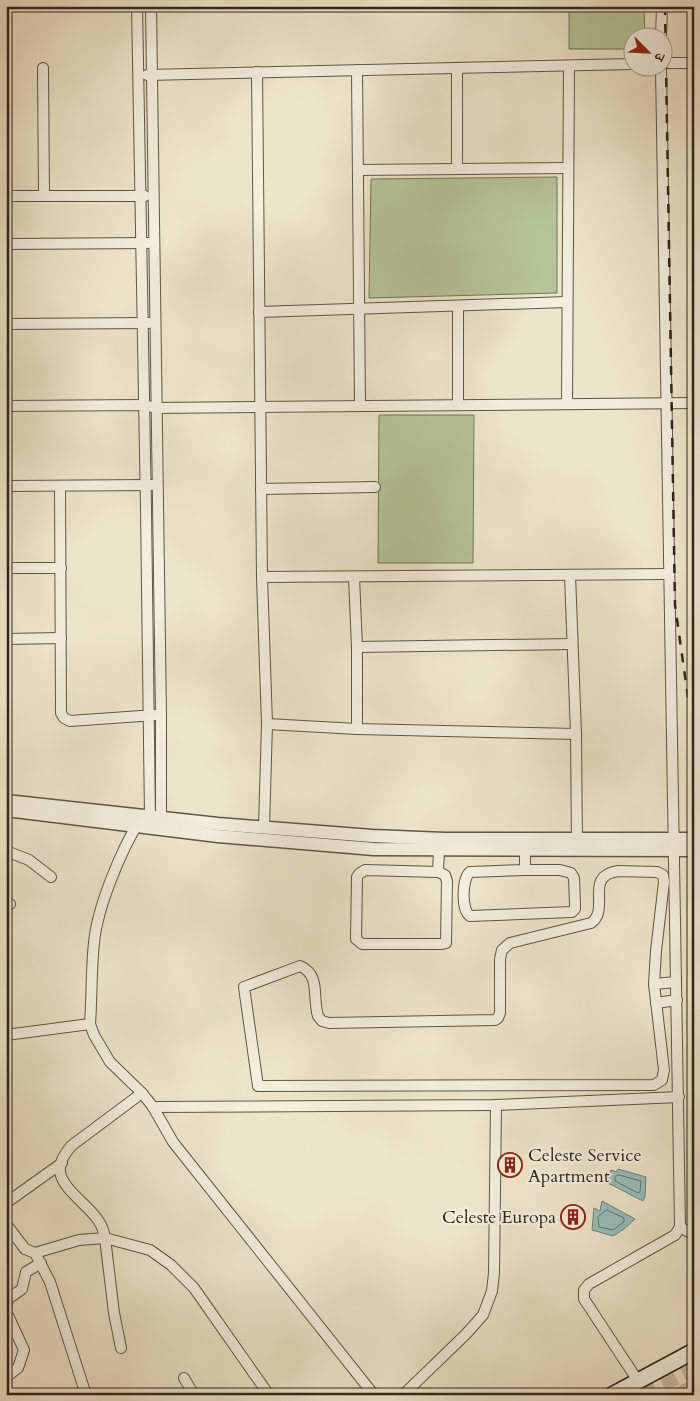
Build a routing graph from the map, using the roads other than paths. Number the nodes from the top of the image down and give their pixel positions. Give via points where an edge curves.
1 (151, 6) edge
2 (662, 6) edge
3 (137, 11) edge
4 (661, 28) edge
5 (694, 63) edge
6 (622, 64) edge
7 (672, 64) edge
8 (569, 66) junction
9 (43, 68) dead end
10 (457, 68) junction
11 (357, 70) junction
12 (257, 72) junction
13 (138, 75) junction
14 (152, 75) junction
15 (661, 78) edge
16 (568, 168) junction
17 (457, 169) junction
18 (358, 170) junction
19 (6, 196) edge
20 (44, 196) junction
21 (140, 196) junction
22 (154, 196) junction
23 (154, 242) junction
24 (141, 243) junction
25 (6, 244) edge
26 (567, 302) junction
27 (458, 306) junction
28 (359, 309) junction
29 (259, 312) junction
30 (142, 323) junction
31 (155, 323) junction
32 (6, 324) edge
33 (694, 402) edge
34 (666, 403) junction
35 (567, 404) junction
36 (144, 405) junction
37 (458, 405) junction
38 (6, 406) edge
39 (360, 406) junction
40 (260, 407) junction
41 (156, 408) junction
42 (146, 485) junction
43 (157, 485) junction
44 (6, 486) edge
45 (60, 486) junction
46 (374, 487) dead end
47 (261, 489) junction
48 (6, 568) edge
49 (61, 568) junction
50 (570, 574) junction
51 (669, 574) junction
52 (354, 576) junction
53 (262, 577) junction
54 (61, 638) junction
55 (6, 639) edge
56 (572, 644) junction
57 (357, 647) junction
58 (161, 715) junction
59 (149, 716) junction
60 (267, 724) junction
61 (357, 729) junction
62 (576, 734) junction
63 (6, 801) edge
64 (6, 810) edge
65 (147, 819) junction
66 (264, 828) junction
67 (694, 839) edge
68 (576, 845) junction
69 (674, 845) junction
70 (439, 850) junction
71 (525, 850) junction
72 (694, 850) edge
73 (6, 851) edge
74 (525, 870) junction
75 (438, 872) junction
76 (50, 877) dead end
77 (676, 982) junction
78 (654, 984) junction
79 (677, 1000) junction
80 (656, 1003) junction
81 (90, 1024) junction
82 (6, 1035) edge
83 (142, 1093) junction
84 (679, 1097) junction
85 (496, 1105) junction
86 (153, 1107) junction
87 (62, 1162) junction
88 (6, 1203) edge
89 (6, 1224) edge
90 (680, 1227) junction
91 (694, 1236) edge
92 (106, 1238) junction
93 (35, 1253) junction
94 (41, 1263) junction
95 (120, 1348) dead end
96 (694, 1351) edge
97 (6, 1377) edge
98 (184, 1378) dead end
99 (638, 1381) junction
100 (86, 1395) edge
101 (194, 1395) edge
102 (269, 1395) edge
103 (374, 1395) edge
104 (403, 1395) edge
105 (612, 1395) edge

1 - 3 street
1 - 14 street
2 - 4 street
3 - 13 street
5 - 7 street
6 - 8 street
8 - 10 street
8 - 16 street
9 - 20 street
10 - 11 street
10 - 17 street
11 - 12 street
11 - 18 street
12 - 14 street
12 - 29 street
13 - 14 street
13 - 21 street
14 - 22 street
15 - 34 street
16 - 17 street
16 - 26 street
17 - 18 street
18 - 28 street
19 - 20 street
20 - 21 street
21 - 22 street
21 - 24 street
22 - 23 street
23 - 24 street
23 - 31 street
24 - 25 street
24 - 30 street
26 - 27 street
26 - 35 street
27 - 28 street
27 - 37 street
28 - 29 street
28 - 39 street
29 - 40 street
30 - 31 street
30 - 32 street
30 - 36 street
31 - 41 street
33 - 34 street
34 - 35 street
34 - 51 street
35 - 37 street
36 - 38 street
36 - 41 street
36 - 42 street
37 - 39 street
39 - 40 street
40 - 41 street
40 - 47 street
41 - 43 street
42 - 43 street
42 - 45 street
42 - 59 street
43 - 58 street
44 - 45 street
45 - 49 street
46 - 47 street
47 - 53 street
48 - 49 street
49 - 54 street
50 - 51 street
50 - 52 street
50 - 56 street
51 - 69 street
52 - 53 street
52 - 57 street
53 - 60 street
54 - 55 street
54 - 59 street via 64,718 70,721
56 - 57 street
56 - 62 street
57 - 61 street
58 - 59 street
58 - 65 street
59 - 65 street
60 - 61 street
60 - 66 street
61 - 62 street
62 - 68 street
63 - 65 street
64 - 65 street
65 - 66 street
65 - 70 street via 218,836 374,849
65 - 81 street via 116,870 100,912 94,942
66 - 68 street
67 - 69 street
68 - 69 street
68 - 71 street
69 - 72 street
69 - 77 street
70 - 71 street
70 - 75 street
71 - 74 street
73 - 76 street via 29,860
74 - 74 street via 571,873 575,904 572,912 466,914 464,880 470,872
75 - 75 street via 445,875 447,881 446,942 362,944 357,941 359,874 365,870
77 - 78 street
77 - 79 street
78 - 80 street
78 - 80 street via 663,875 618,871 603,876 598,913 591,923 510,943 502,950 500,1012 495,1020 329,1023 318,1016 313,976 300,966 244,986 258,1086 654,1085 662,1080 664,1070
79 - 80 street
79 - 84 street
81 - 82 street
81 - 83 street via 110,1062
83 - 86 street
83 - 87 street via 71,1146
84 - 85 street
84 - 90 street
85 - 86 street
85 - 104 street via 492,1290 483,1316
86 - 103 street via 172,1142
87 - 88 street
87 - 92 street via 60,1171 65,1184 98,1219
89 - 93 street via 25,1249
90 - 91 street
90 - 99 street via 675,1235 589,1284 584,1290 584,1299
92 - 93 street via 79,1240
92 - 95 street
92 - 102 street via 150,1250 171,1265 194,1288
93 - 94 street
94 - 97 street via 26,1272 22,1289 8,1299 6,1311 24,1350 18,1368
94 - 100 street
96 - 99 main road
98 - 101 street
99 - 105 main road

